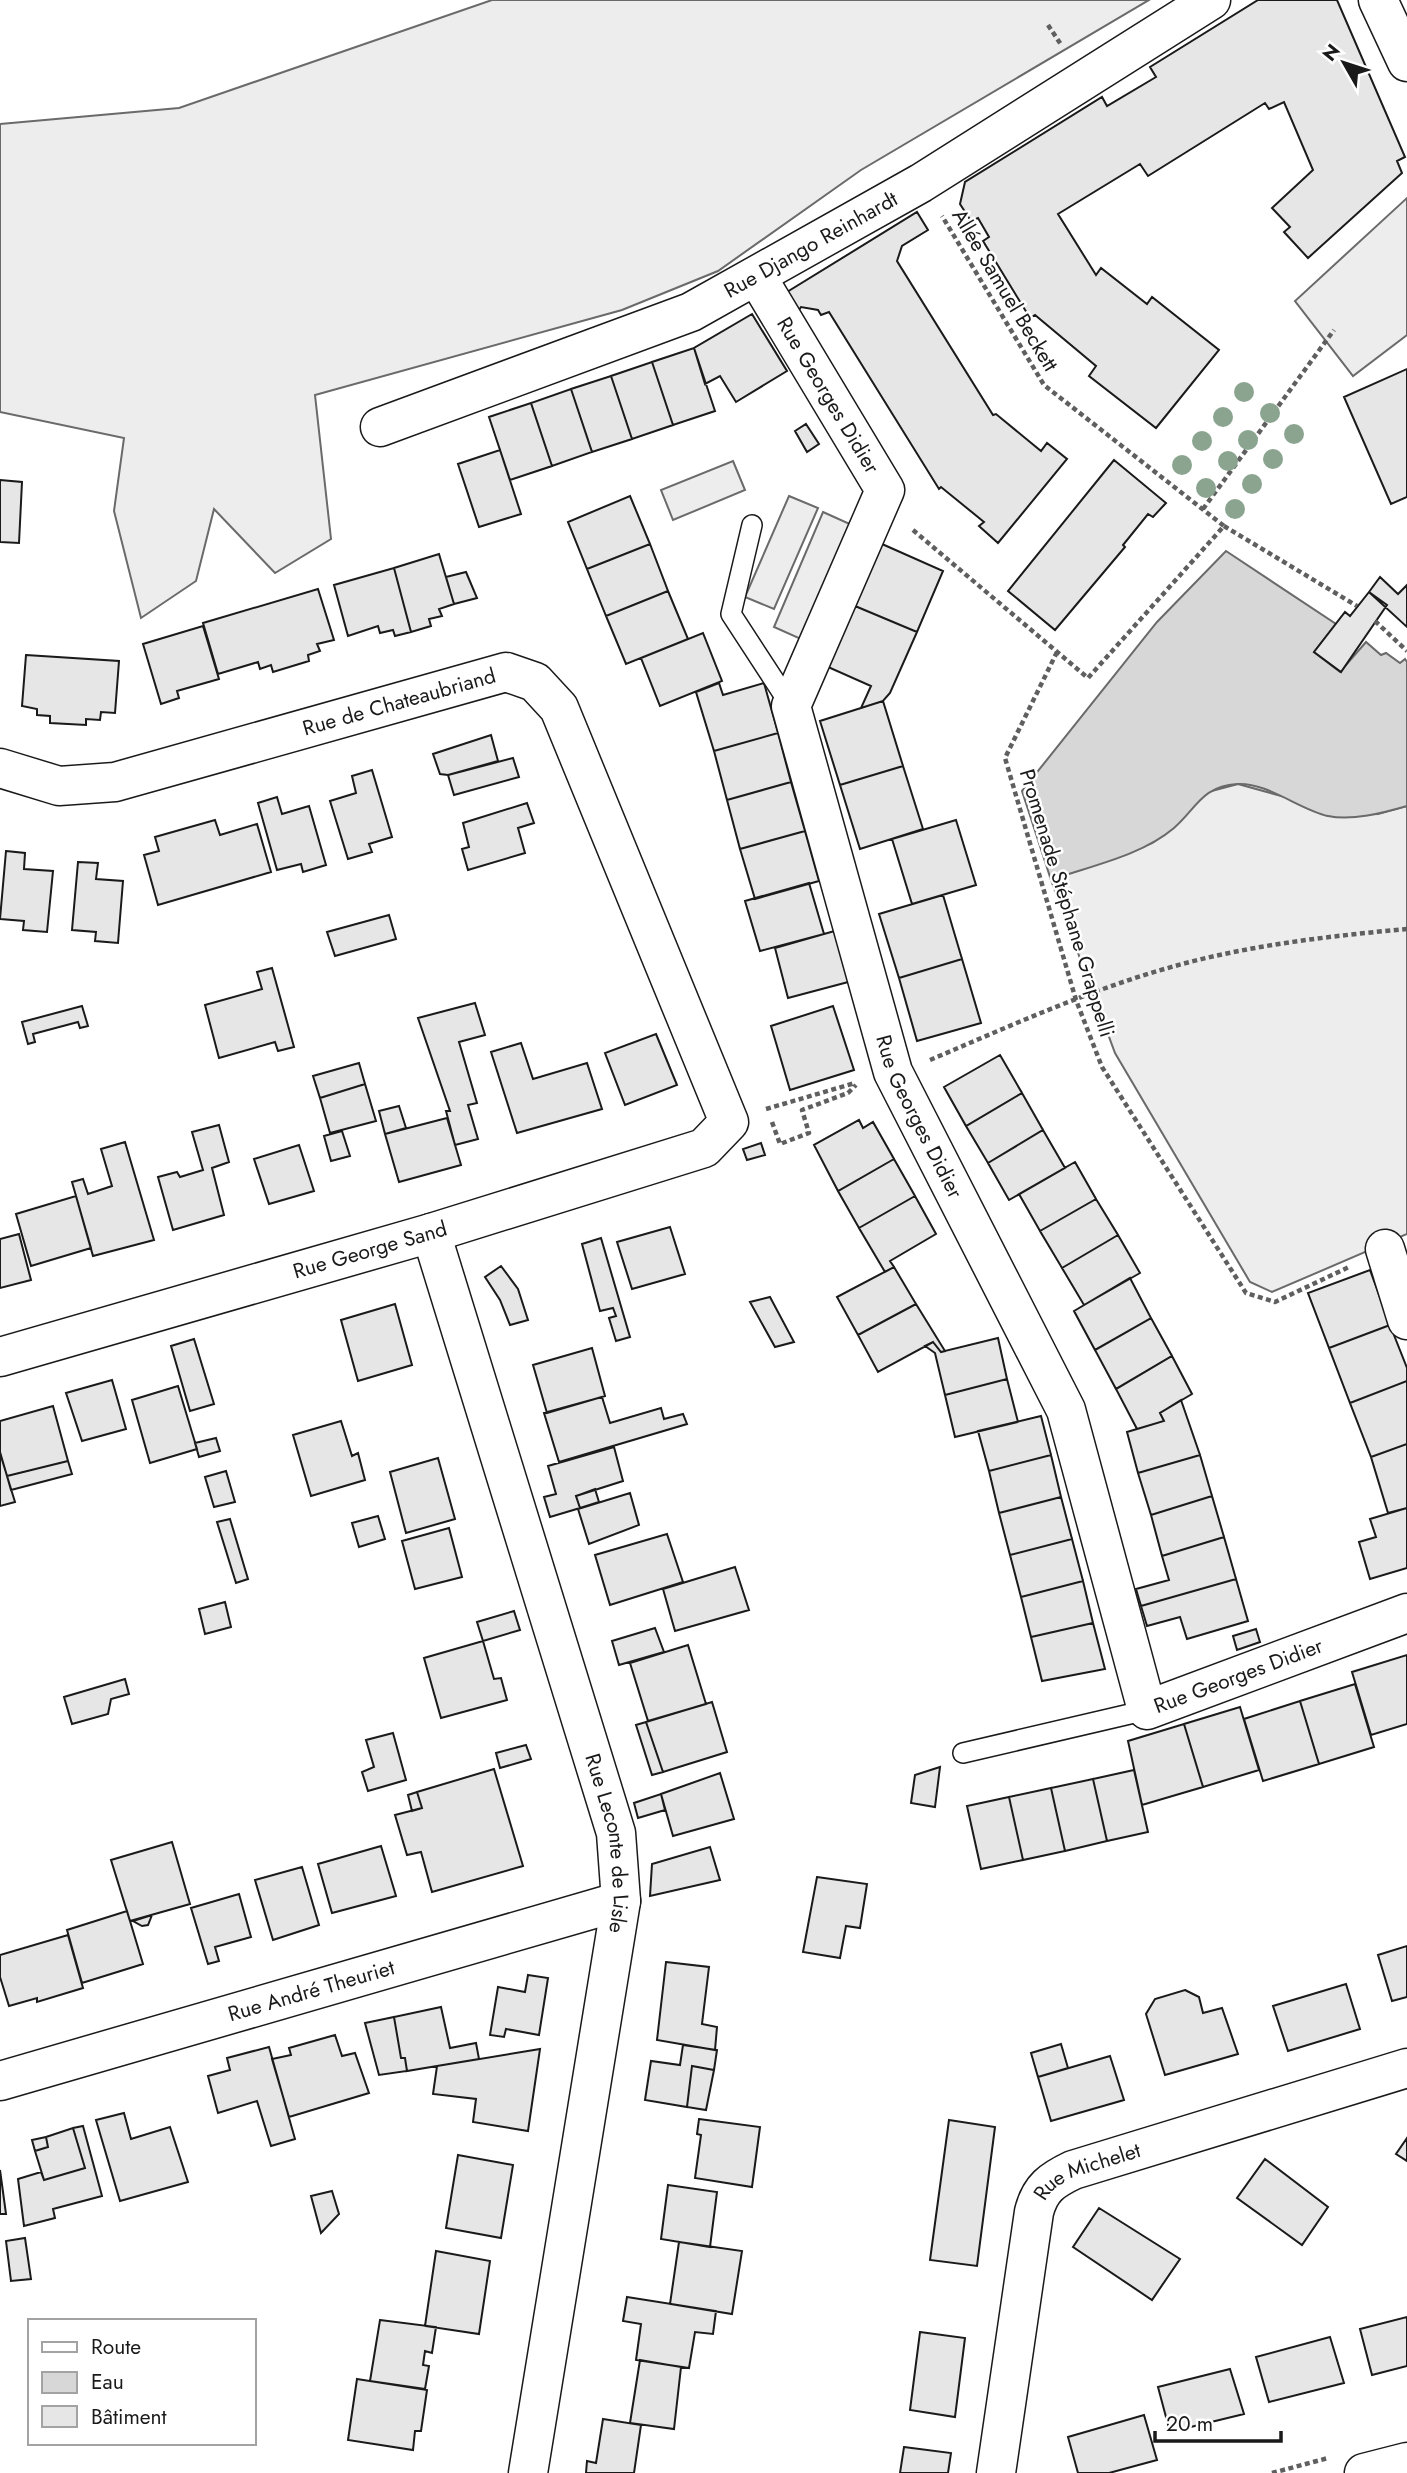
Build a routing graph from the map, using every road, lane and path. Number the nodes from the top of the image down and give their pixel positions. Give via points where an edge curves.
1 (1211, 0) edge
2 (1378, 0) edge
3 (1048, 25) dead end
4 (1059, 42) dead end
5 (1407, 62) edge
6 (922, 183) junction
7 (757, 277) junction
8 (1334, 330) dead end
9 (380, 427) dead end
10 (885, 490) junction
11 (1203, 509) junction
12 (751, 525) dead end
13 (1224, 526) junction
14 (1357, 606) dead end
15 (1375, 621) dead end
16 (1407, 651) edge
17 (1057, 653) junction
18 (791, 706) junction
19 (0, 768) edge
20 (1407, 929) edge
21 (1076, 1000) junction
22 (893, 1072) junction
23 (782, 1105) dead end
24 (767, 1109) dead end
25 (729, 1122) joint
26 (431, 1233) junction
27 (1385, 1250) joint
28 (1407, 1320) edge
29 (0, 1357) edge
30 (1407, 1613) edge
31 (1147, 1710) junction
32 (963, 1753) dead end
33 (621, 1901) junction
34 (1407, 2068) edge
35 (0, 2081) edge
36 (1407, 2462) edge
37 (528, 2473) edge
38 (996, 2473) edge
39 (1364, 2473) edge

1 - 6 street, Rue Django Reinhardt
2 - 5 street
3 - 4 path
6 - 7 street, Rue Django Reinhardt
6 - 11 path, Allée Samuel Beckett via 1044,385
7 - 9 street, Rue Django Reinhardt via 691,312
7 - 10 street, Rue Georges Didier
8 - 11 path
10 - 17 path via 900,519
10 - 18 street, Rue Georges Didier
11 - 13 path, Allée Samuel Beckett
12 - 18 lane via 731,614
13 - 14 path
13 - 17 path via 1088,678
15 - 16 path
17 - 21 path, Promenade Stéphane Grappelli via 1005,758
18 - 22 street, Rue Georges Didier
19 - 25 street, Rue de Chateaubriand via 59,786 115,782 506,672 535,682 559,708
20 - 21 path via 1275,945 1175,965
21 - 22 path
21 - 27 path, Promenade Stéphane Grappelli via 1102,1067 1246,1293 1275,1302
22 - 31 street, Rue Georges Didier via 1066,1410
23 - 24 path via 859,1082 848,1093 802,1110 809,1133 780,1144
25 - 26 street, Rue George Sand via 705,1148
26 - 29 street, Rue George Sand
26 - 33 street, Rue Leconte de Lisle via 616,1833
27 - 28 street
30 - 31 street, Rue Georges Didier
31 - 32 lane
33 - 35 street, Rue André Theuriet
33 - 37 street, Rue Leconte de Lisle
34 - 38 street, Rue Michelet via 1051,2180 1038,2196 1034,2212
36 - 39 street

